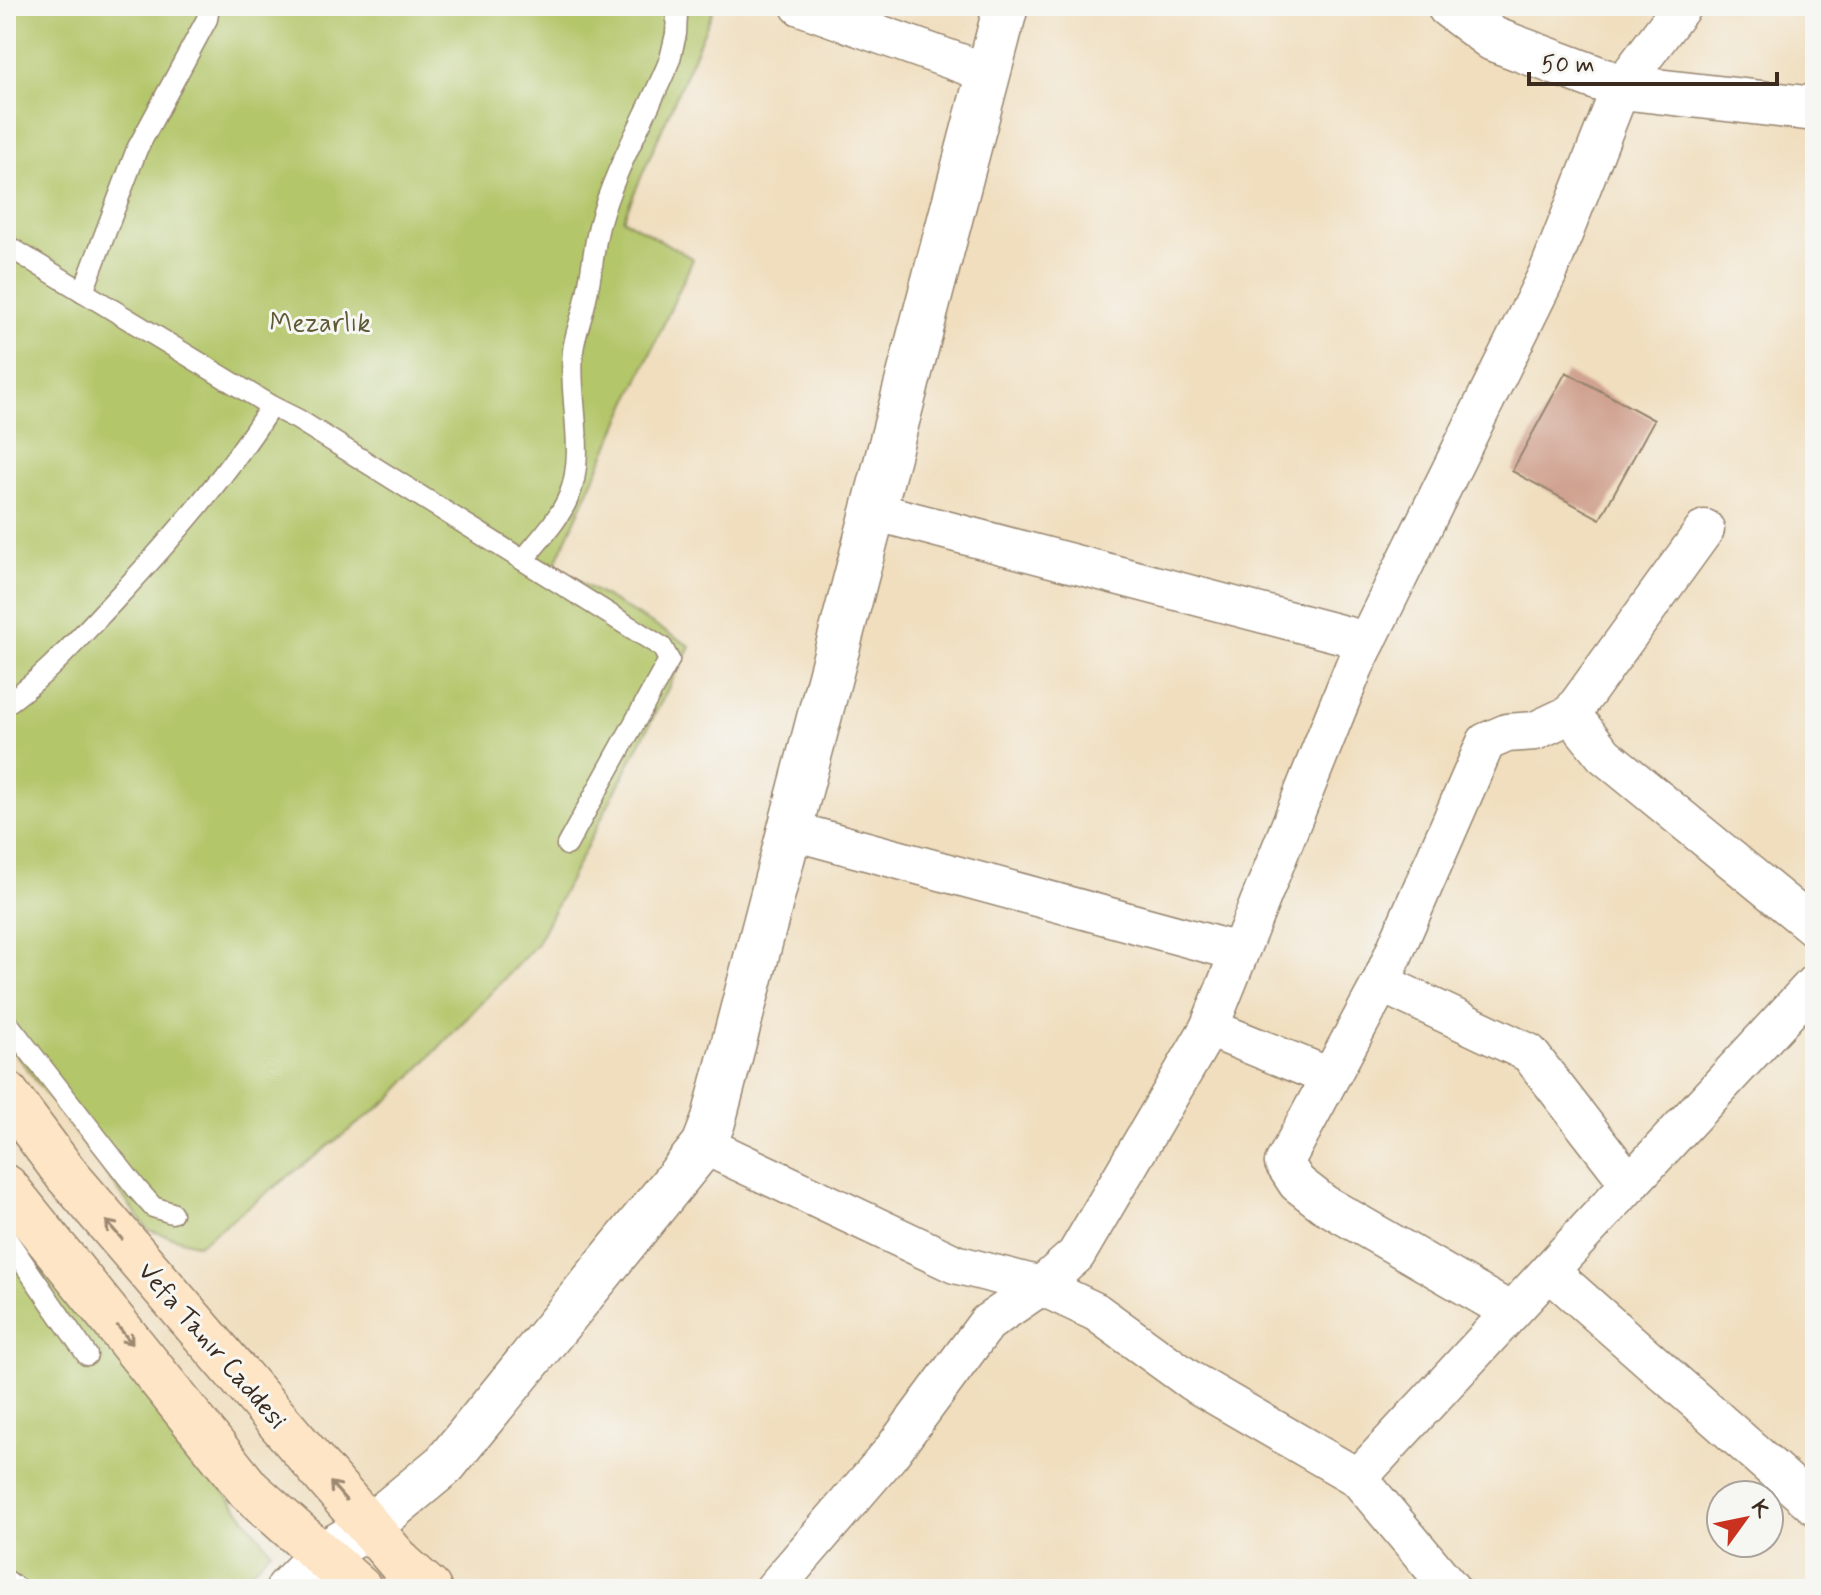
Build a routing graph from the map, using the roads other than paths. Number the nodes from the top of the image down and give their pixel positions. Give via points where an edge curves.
1 (209, 6) edge
2 (800, 6) edge
3 (1006, 6) edge
4 (1449, 6) edge
5 (1682, 6) edge
6 (677, 15) dead end
7 (988, 73) junction
8 (1621, 87) junction
9 (1815, 109) edge
10 (6, 245) edge
11 (83, 292) junction
12 (271, 406) junction
13 (873, 511) junction
14 (1705, 529) dead end
15 (523, 560) junction
16 (1367, 641) junction
17 (6, 704) edge
18 (1571, 714) junction
19 (789, 830) junction
20 (567, 845) dead end
21 (1815, 928) edge
22 (1239, 952) junction
23 (1381, 983) junction
24 (1815, 983) edge
25 (6, 1021) edge
26 (1209, 1028) junction
27 (1330, 1077) junction
28 (6, 1093) edge
29 (704, 1145) junction
30 (1630, 1184) junction
31 (6, 1187) edge
32 (172, 1213) dead end
33 (6, 1238) edge
34 (1549, 1271) junction
35 (1041, 1286) junction
36 (1511, 1312) junction
37 (87, 1355) dead end
38 (1358, 1478) junction
39 (1812, 1497) edge
40 (369, 1527) junction
41 (321, 1555) junction
42 (6, 1580) edge
43 (18, 1589) edge
44 (288, 1589) edge
45 (360, 1589) edge
46 (429, 1589) edge
47 (774, 1589) edge
48 (1451, 1589) edge

1 - 11 lane via 207,19 137,149
2 - 7 street
3 - 7 street
4 - 8 street via 1493,39
5 - 8 street
6 - 15 lane via 670,59 599,227 573,350 574,477 569,495
7 - 13 street
8 - 9 street
8 - 16 street via 1548,273
10 - 11 lane
11 - 12 lane
12 - 15 lane
12 - 17 lane via 241,452 150,563 63,656
13 - 16 street
13 - 19 street
14 - 18 street
15 - 20 lane via 662,647 669,660
16 - 22 street
18 - 21 street via 1604,755
18 - 23 street via 1535,731 1507,733 1486,742
19 - 22 street
19 - 29 street
22 - 26 street
23 - 27 street
23 - 30 street via 1529,1053
24 - 30 street
25 - 32 lane via 137,1189 153,1207
26 - 27 street
26 - 35 street via 1076,1255
27 - 36 street via 1284,1163 1297,1183 1324,1204
40 -> 28 main road, Vefa Tanır Caddesi via 66,1174
29 - 35 street via 955,1264
29 - 40 street via 445,1464
30 - 34 street
31 -> 41 main road via 249,1490
33 - 37 lane
34 - 36 street
34 - 39 street
35 - 38 street via 1096,1312 1191,1381
35 - 47 street via 987,1323 890,1454
36 - 38 street
38 - 48 street
40 - 41 street
40 - 46 main road, Vefa Tanır Caddesi
41 - 44 street
41 - 45 main road
42 - 43 lane

